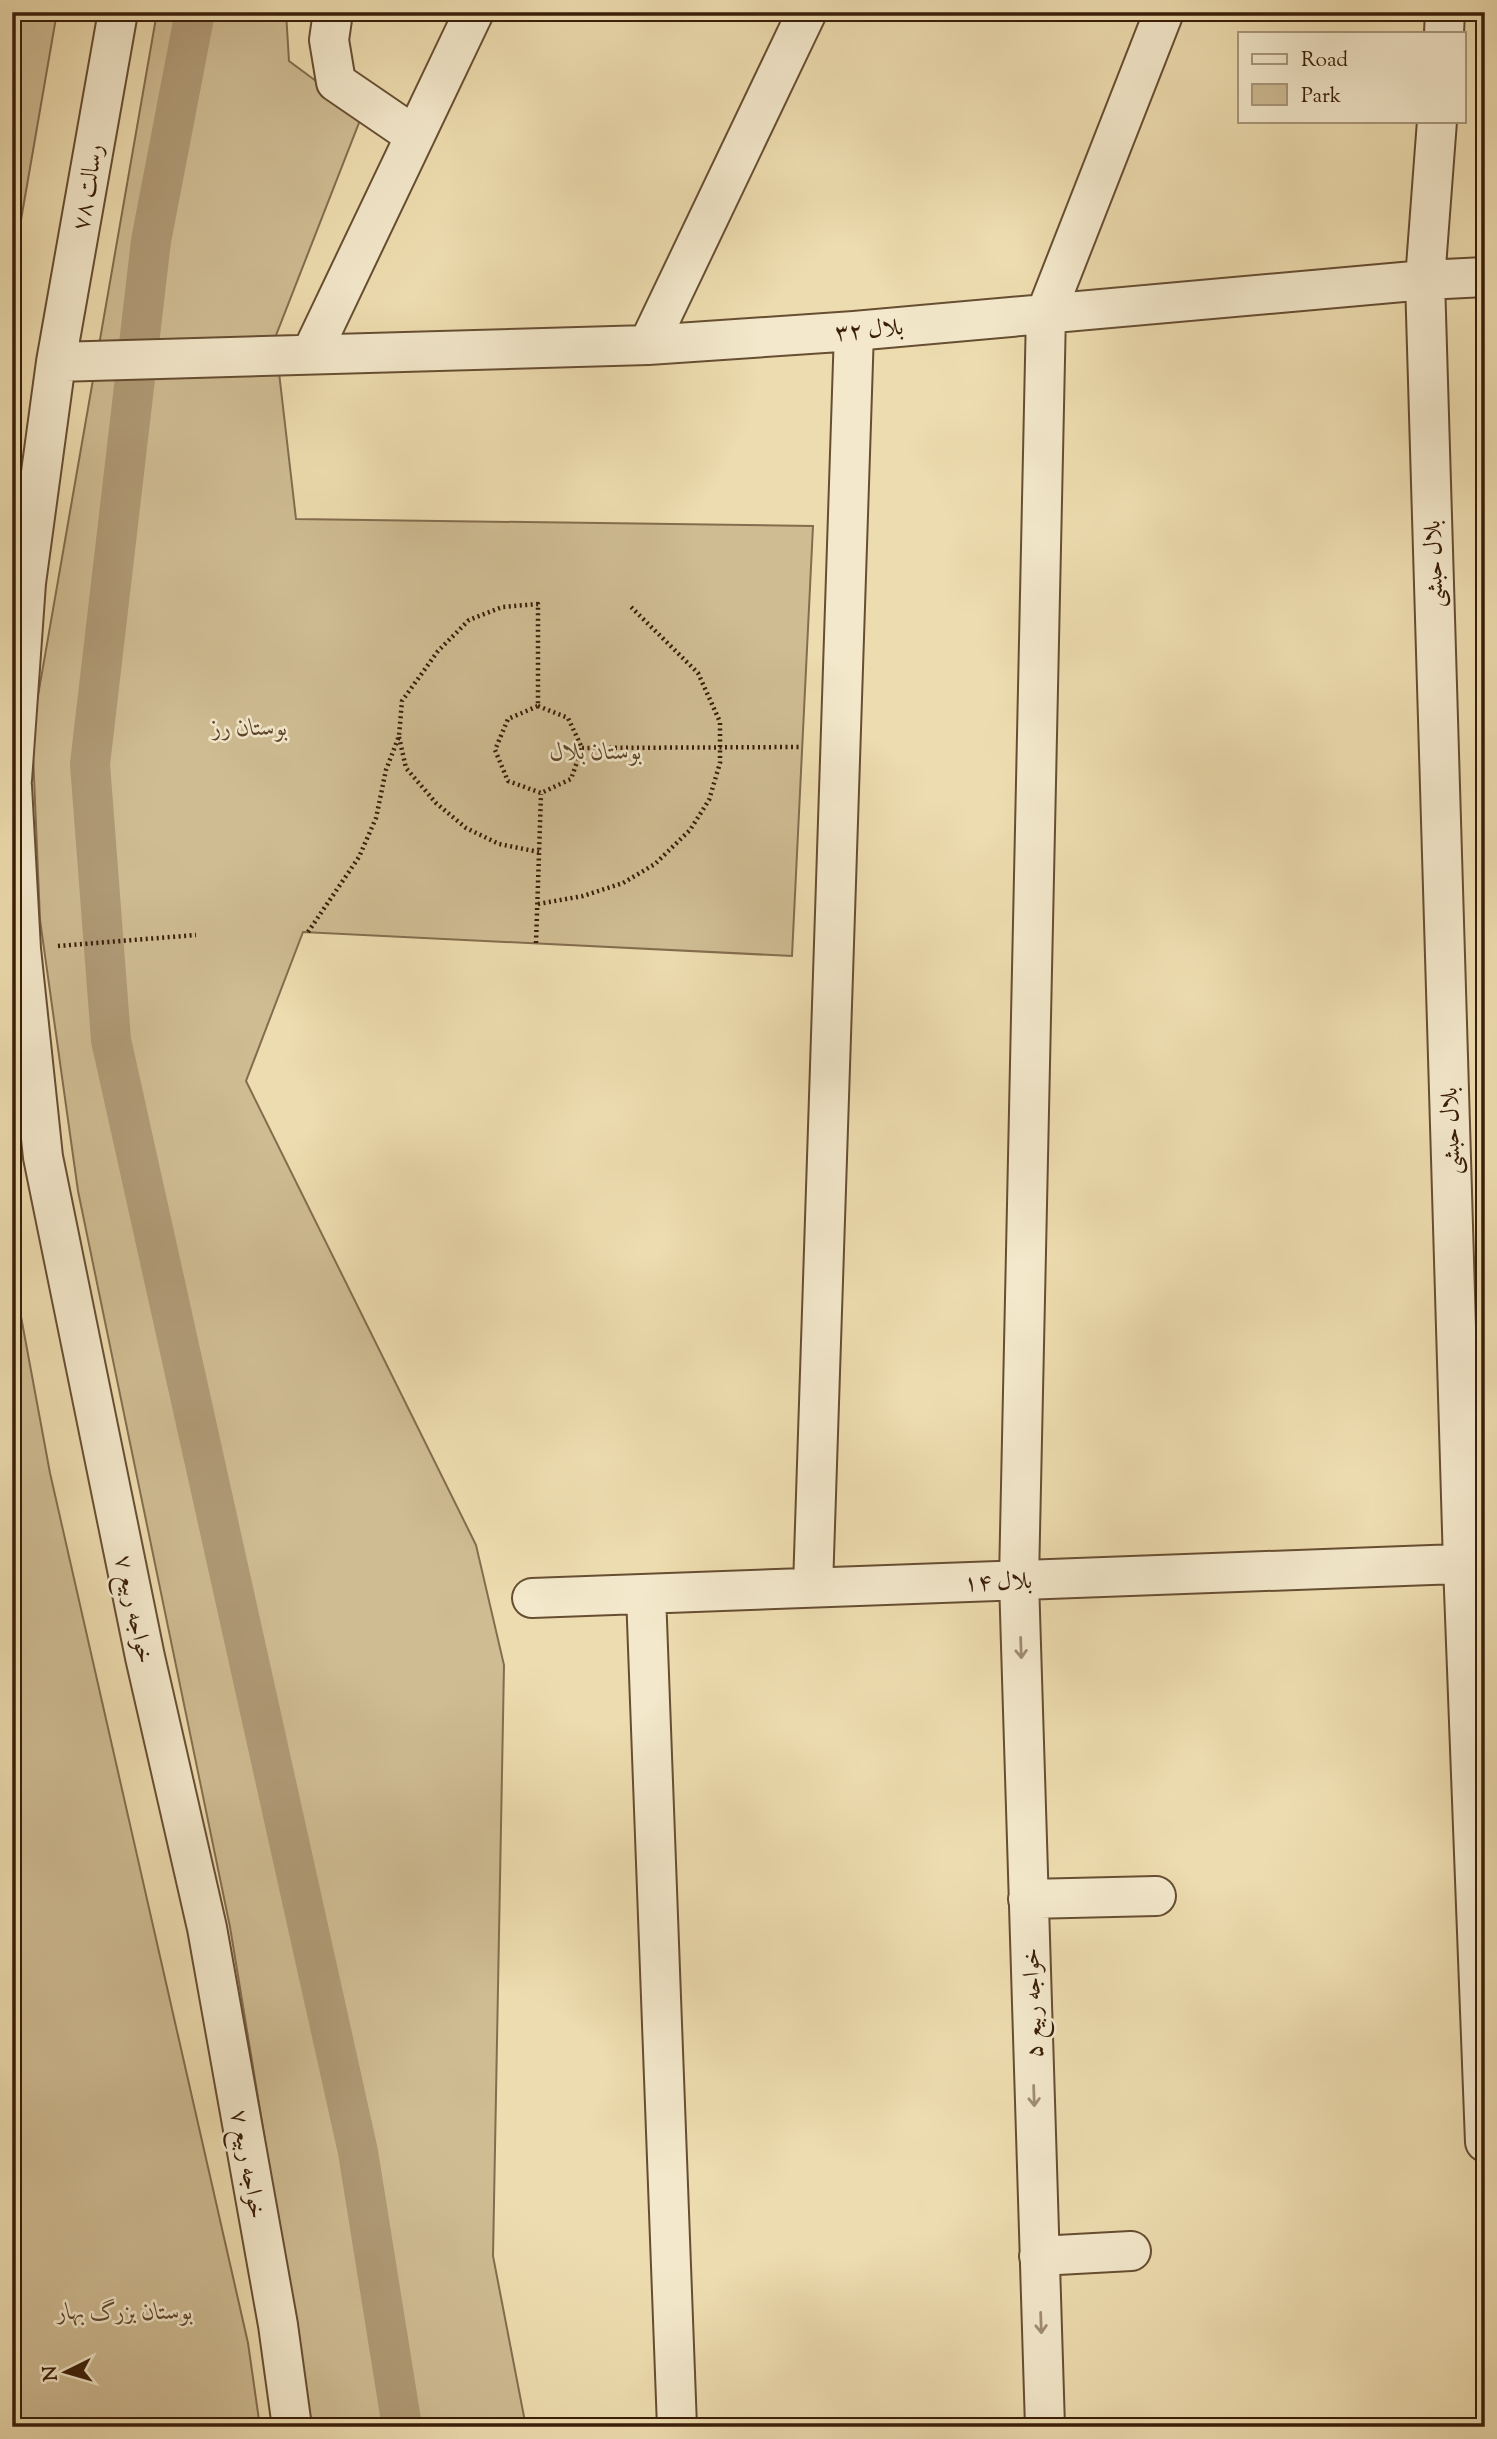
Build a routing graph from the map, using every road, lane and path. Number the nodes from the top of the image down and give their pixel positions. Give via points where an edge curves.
1 (118, 12) edge
2 (333, 12) edge
3 (474, 12) edge
4 (807, 12) edge
5 (1164, 12) edge
6 (1445, 12) edge
7 (1444, 32) edge
8 (1437, 122) edge
9 (415, 136) junction
10 (1485, 277) edge
11 (1425, 280) junction
12 (1046, 313) junction
13 (854, 331) junction
14 (648, 345) junction
15 (311, 354) junction
16 (74, 362) junction
17 (629, 604) dead end
18 (538, 706) junction
19 (399, 736) junction
20 (720, 747) junction
21 (801, 747) dead end
22 (582, 748) junction
23 (12, 780) edge
24 (12, 786) edge
25 (541, 793) junction
26 (539, 852) junction
27 (538, 904) junction
28 (308, 932) dead end
29 (197, 935) dead end
30 (536, 943) dead end
31 (77, 945) dead end
32 (1474, 1563) edge
33 (1019, 1580) junction
34 (813, 1587) junction
35 (646, 1594) junction
36 (532, 1598) dead end
37 (1156, 1896) dead end
38 (1028, 1899) junction
39 (1483, 2065) edge
40 (1485, 2142) edge
41 (1131, 2251) dead end
42 (1039, 2256) junction
43 (292, 2427) edge
44 (677, 2427) edge
45 (1045, 2427) edge

1 - 16 street, رسالت ۷۸
2 - 9 street via 329,40 337,82
3 - 9 street
4 - 14 street
5 - 12 street
6 - 7 street
8 - 11 street, بلال حبشی
9 - 15 street
10 - 11 street, بلال ۳۲
11 - 12 street, بلال ۳۲
11 - 32 street, بلال حبشی
12 - 13 street, بلال ۳۲
12 - 33 street, خواجه ربیع ۵
13 - 14 street, بلال ۳۲
13 - 34 street
14 - 15 street, بلال ۳۲
15 - 16 street, بلال ۳۲
16 - 23 street via 26,583
17 - 20 path via 698,673 720,722
18 - 19 path via 538,604 502,607 469,620 438,651 402,701
18 - 22 path via 568,718
18 - 25 path via 508,719 495,750 508,781
19 - 26 path via 406,768 446,812 499,844
19 - 28 path via 376,818 359,857
20 - 21 path
20 - 22 path
20 - 27 path via 709,800 690,830 655,864 623,883
22 - 25 path via 570,779
24 - 43 street, خواجه ربیع ۷ via 21,949 43,1157 145,1657 207,1928
25 - 26 path
26 - 27 path
27 - 30 path
29 - 31 path
32 - 33 street, بلال ۱۴
32 - 39 street, بلال حبشی
33 - 34 street, بلال ۱۴
33 -> 38 street, خواجه ربیع ۵
34 - 35 street, بلال ۱۴
35 - 36 street, بلال ۱۴
35 - 44 street
37 - 38 street
38 -> 42 street, خواجه ربیع ۵
39 - 40 street, بلال حبشی
41 - 42 street
42 -> 45 street, خواجه ربیع ۵

